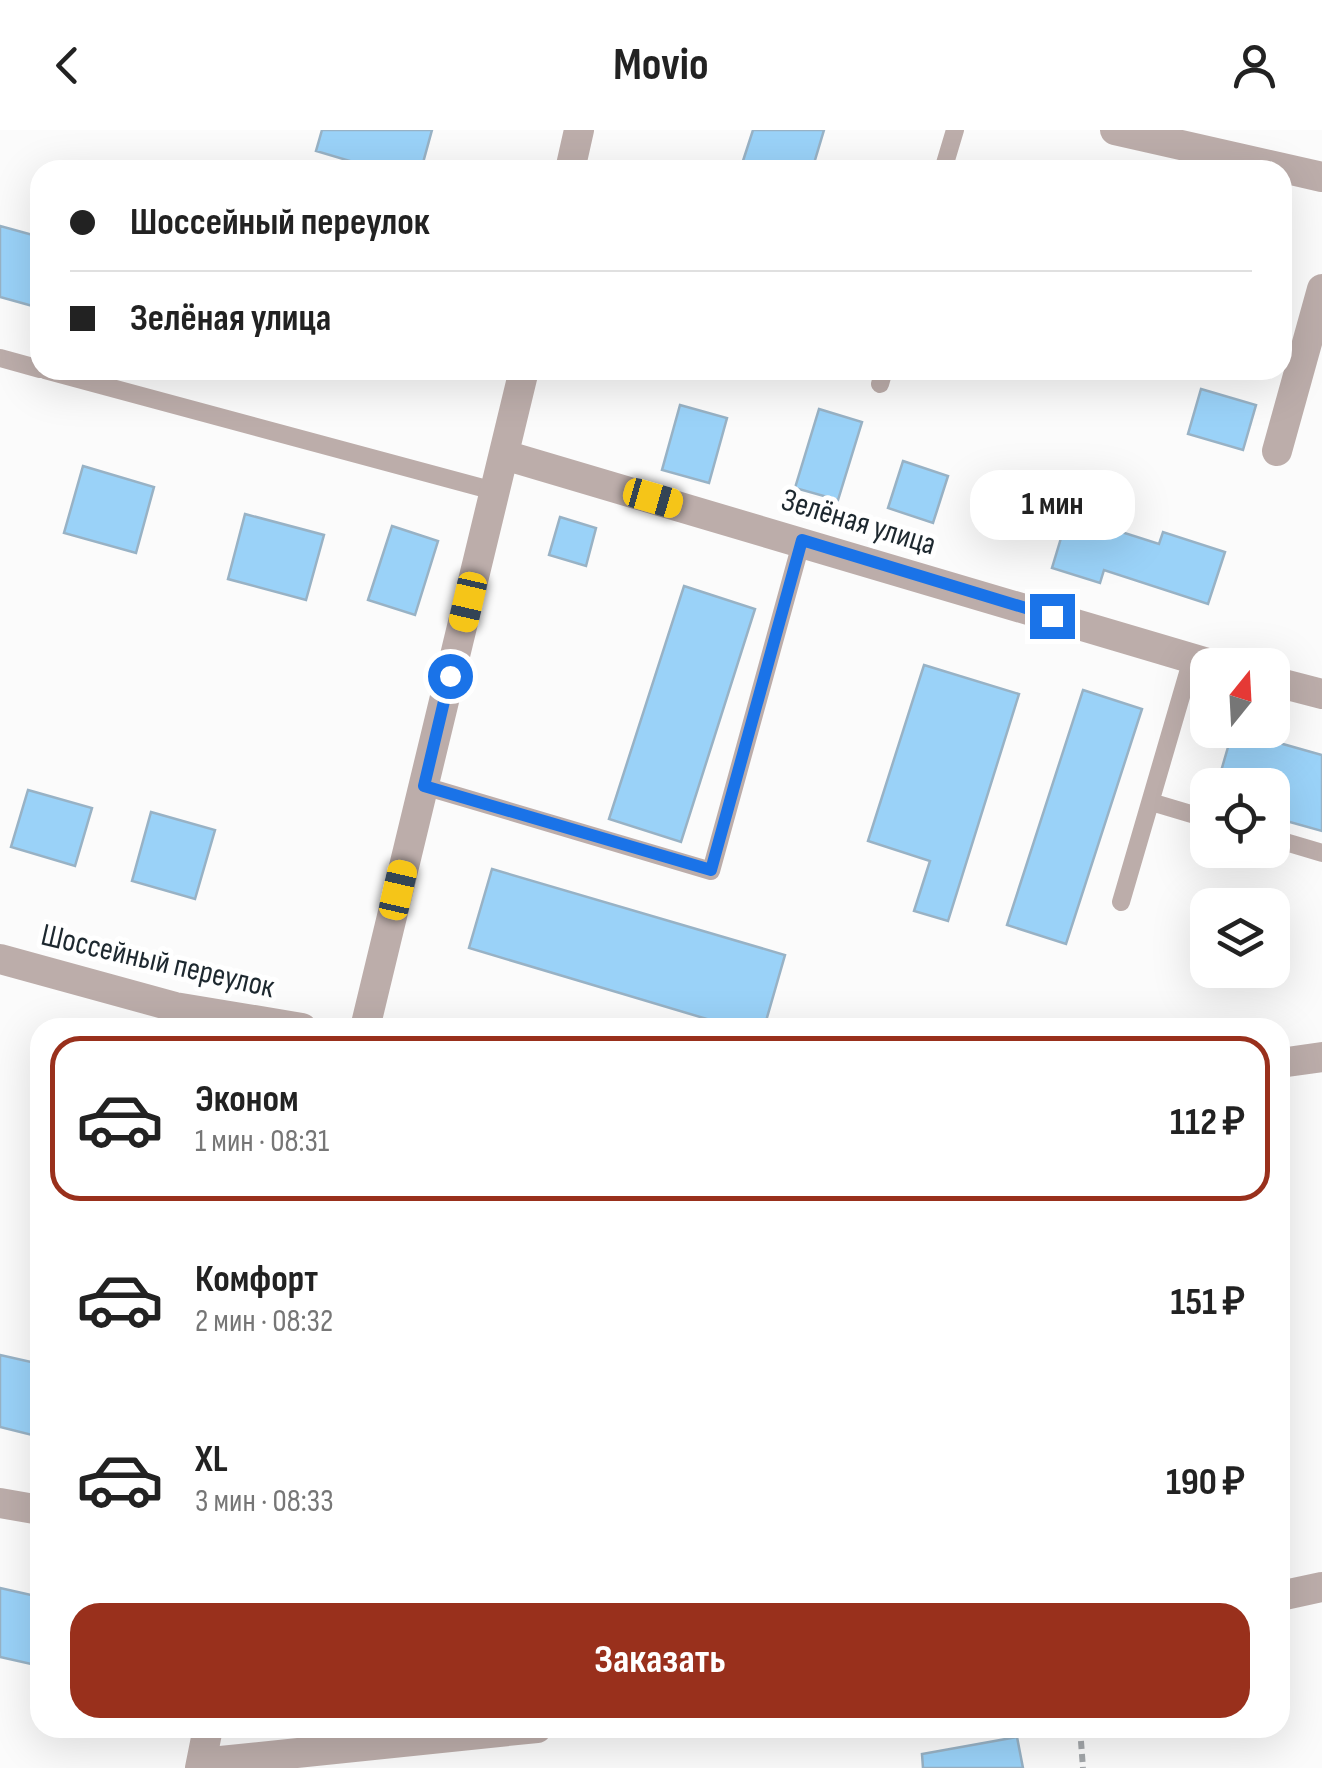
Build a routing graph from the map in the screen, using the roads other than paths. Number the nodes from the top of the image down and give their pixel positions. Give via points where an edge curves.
1 (579, 130) edge
2 (955, 130) edge
3 (1115, 130) edge
4 (572, 160) edge
5 (946, 160) edge
6 (1247, 160) edge
7 (1292, 170) edge
8 (1322, 177) edge
9 (1322, 289) edge
10 (0, 358) edge
11 (30, 366) edge
12 (84, 380) edge
13 (522, 380) edge
14 (1277, 450) dead end
15 (504, 455) junction
16 (494, 491) junction
17 (802, 540) junction
18 (1190, 658) edge
19 (1290, 685) edge
20 (1322, 694) edge
21 (1190, 696) edge
22 (424, 786) junction
23 (1150, 802) junction
24 (1190, 813) edge
25 (1290, 843) edge
26 (1322, 853) edge
27 (1122, 902) dead end
28 (0, 960) edge
29 (242, 1018) edge
30 (367, 1018) edge
31 (1322, 1056) edge
32 (1290, 1061) edge
33 (0, 1502) edge
34 (30, 1508) edge
35 (1322, 1587) edge
36 (1290, 1594) edge
37 (206, 1738) edge
38 (446, 1738) edge
39 (200, 1765) edge

1 - 4 street
2 - 5 lane
3 - 6 street
7 - 8 street
9 - 14 street
10 - 11 lane
12 - 16 lane
13 - 15 street
15 - 16 street
15 - 17 street, Зелёная улица
16 - 22 street
17 - 18 street, Зелёная улица
17 - 22 lane via 711,870
19 - 20 street
21 - 23 lane
22 - 30 street
23 - 24 lane
23 - 27 lane
25 - 26 lane
28 - 29 street, Шоссейный переулок
31 - 32 street
33 - 34 street
35 - 36 street
37 - 39 street
38 - 39 street

